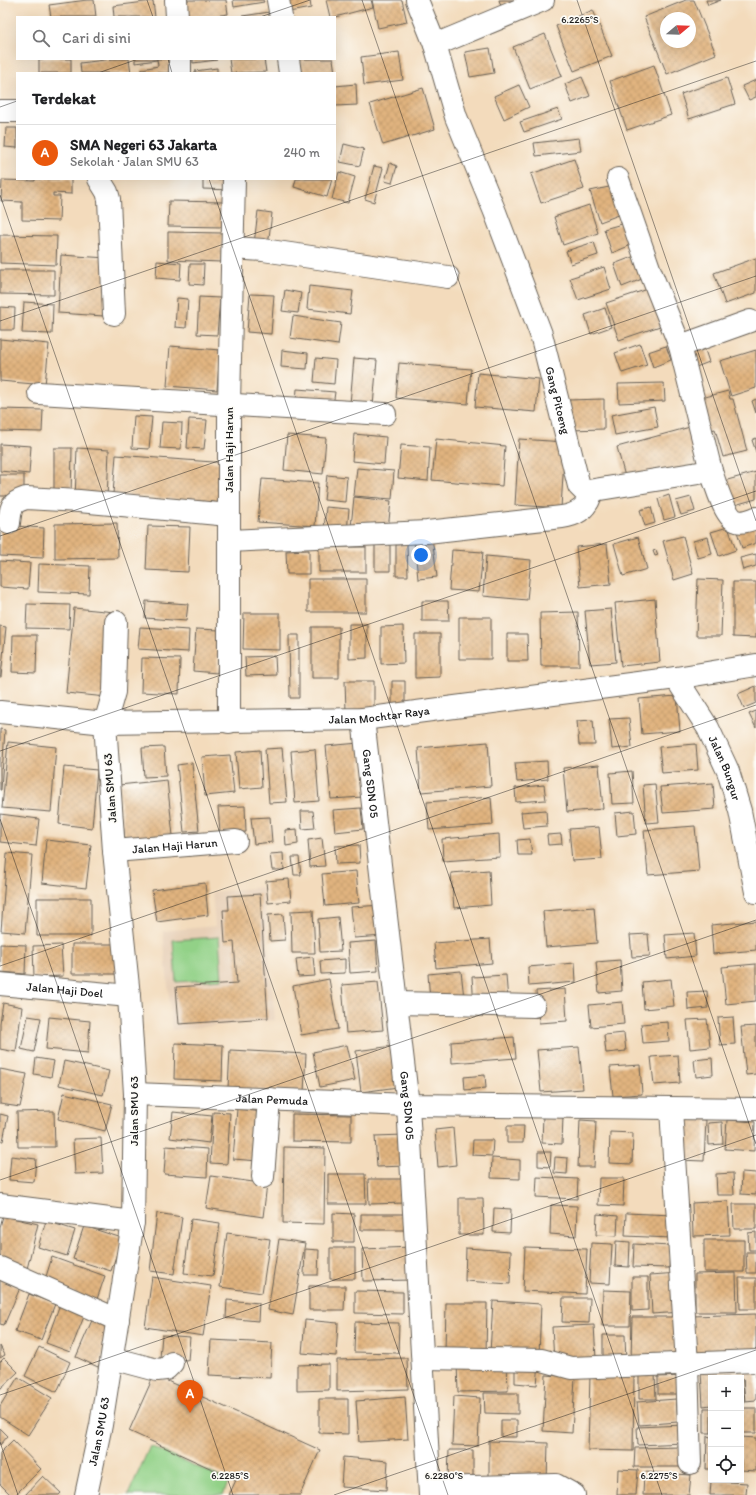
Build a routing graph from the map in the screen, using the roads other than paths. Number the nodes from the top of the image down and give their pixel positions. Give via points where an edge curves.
1 (176, 0) edge
2 (278, 0) edge
3 (416, 0) edge
4 (543, 0) edge
5 (177, 16) edge
6 (281, 16) edge
7 (434, 45) junction
8 (180, 60) edge
9 (288, 60) edge
10 (180, 72) edge
11 (290, 72) edge
12 (0, 111) edge
13 (16, 111) edge
14 (100, 180) edge
15 (234, 180) edge
16 (618, 180) dead end
17 (233, 248) junction
18 (448, 277) dead end
19 (114, 314) dead end
20 (750, 321) dead end
21 (680, 346) junction
22 (39, 393) dead end
23 (229, 404) junction
24 (385, 414) dead end
25 (711, 471) junction
26 (592, 491) junction
27 (229, 515) junction
28 (756, 518) edge
29 (9, 523) dead end
30 (229, 541) junction
31 (116, 622) dead end
32 (756, 665) edge
33 (676, 678) junction
34 (0, 712) edge
35 (363, 718) junction
36 (229, 722) junction
37 (105, 723) junction
38 (748, 813) edge
39 (236, 841) dead end
40 (114, 851) junction
41 (756, 892) edge
42 (0, 984) edge
43 (129, 996) junction
44 (396, 1003) junction
45 (534, 1006) dead end
46 (135, 1094) junction
47 (269, 1099) junction
48 (408, 1105) junction
49 (671, 1109) junction
50 (756, 1109) edge
51 (263, 1177) dead end
52 (0, 1205) edge
53 (133, 1222) junction
54 (0, 1268) edge
55 (118, 1320) junction
56 (112, 1358) junction
57 (423, 1358) junction
58 (756, 1361) edge
59 (172, 1363) dead end
60 (687, 1364) junction
61 (690, 1462) dead end
62 (430, 1491) edge
63 (86, 1495) edge
64 (574, 1495) edge

1 - 5 street
2 - 6 street
3 - 7 street
4 - 7 street
7 - 26 street, Gang Pitoeng via 456,117 541,334 579,486 584,491
8 - 10 street
9 - 11 street
12 - 13 street
14 - 19 street via 109,199
15 - 17 street, Jalan Haji Harun
16 - 21 street
17 - 18 street via 264,250
17 - 23 street, Jalan Haji Harun
20 - 21 street
21 - 25 street
22 - 23 street
23 - 24 street
23 - 27 street, Jalan Haji Harun
25 - 26 street
25 - 28 street via 731,518 741,522
26 - 30 street via 590,499 580,511 570,516 427,532
27 - 29 street via 26,498 17,501 11,507
27 - 30 street, Jalan Haji Harun
30 - 36 street, Jalan Haji Harun
31 - 37 street via 114,692
32 - 33 street, Jalan Mochtar Raya
33 - 35 street, Jalan Mochtar Raya
33 - 38 street, Jalan Bungur via 708,728
34 - 37 street, Jalan Mochtar Raya
35 - 36 street, Jalan Mochtar Raya
35 - 44 street, Gang SDN 05
36 - 37 street, Jalan Mochtar Raya
37 - 40 street, Jalan SMU 63
38 - 41 street, Jalan Bungur
39 - 40 street, Jalan Haji Harun
40 - 43 street, Jalan SMU 63
42 - 43 street, Jalan Haji Doel
43 - 46 street, Jalan SMU 63
44 - 45 street
44 - 48 street, Gang SDN 05
46 - 47 street, Jalan Pemuda
46 - 53 street, Jalan SMU 63
47 - 48 street, Jalan Pemuda
47 - 51 street
48 - 49 street, Jalan Pemuda
48 - 57 street, Gang SDN 05
49 - 50 street, Jalan Pemuda
49 - 60 street
52 - 53 street
53 - 55 street, Jalan SMU 63
54 - 55 street
55 - 56 street, Jalan SMU 63
56 - 59 street via 157,1370 166,1369
56 - 63 street, Jalan SMU 63
57 - 60 street via 542,1360 571,1368
57 - 62 street, Gang SDN 05
58 - 60 street
60 - 61 street
62 - 64 street via 556,1485

